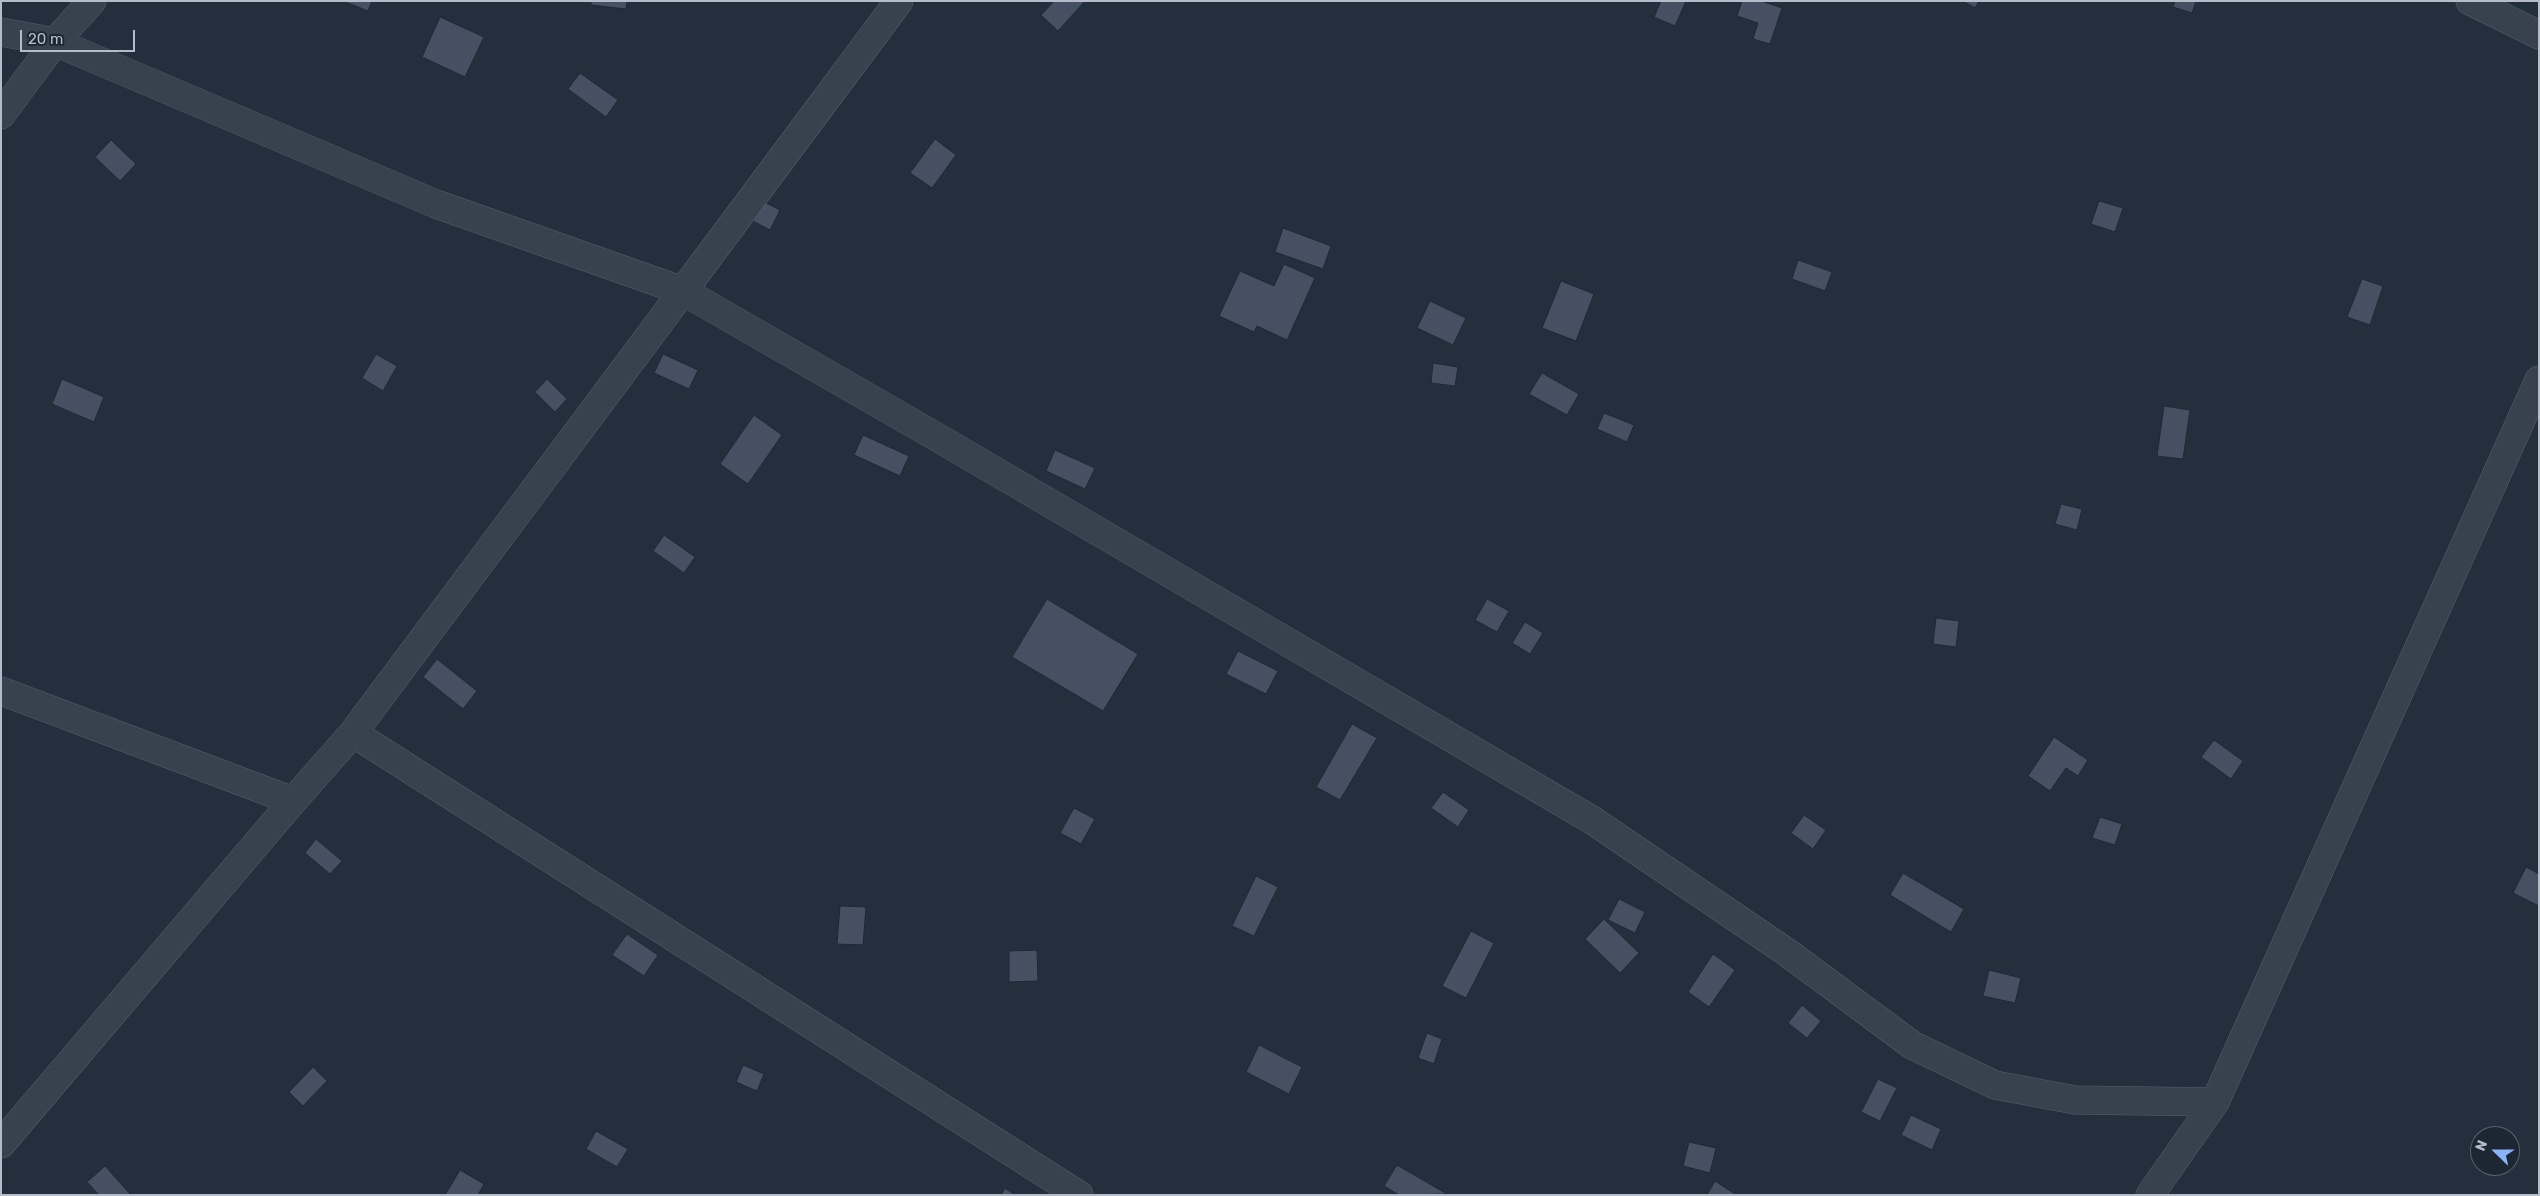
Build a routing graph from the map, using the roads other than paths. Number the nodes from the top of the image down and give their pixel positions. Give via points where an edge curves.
1 (92, 1) edge
2 (899, 1) edge
3 (2470, 1) edge
4 (1, 32) edge
5 (2539, 35) edge
6 (55, 42) junction
7 (1, 115) edge
8 (683, 291) junction
9 (2539, 380) edge
10 (1, 691) edge
11 (353, 733) junction
12 (293, 801) junction
13 (2215, 1102) junction
14 (1, 1144) edge
15 (1079, 1195) edge
16 (2150, 1195) edge

1 - 6 street
2 - 8 street
3 - 5 street
4 - 6 street
6 - 7 street
6 - 8 street via 436,204
8 - 11 street
8 - 13 street via 1592,820 1788,953 1912,1045 1995,1085 2075,1100
9 - 13 street
10 - 12 street
11 - 12 street
11 - 15 street
12 - 14 street
13 - 16 street

